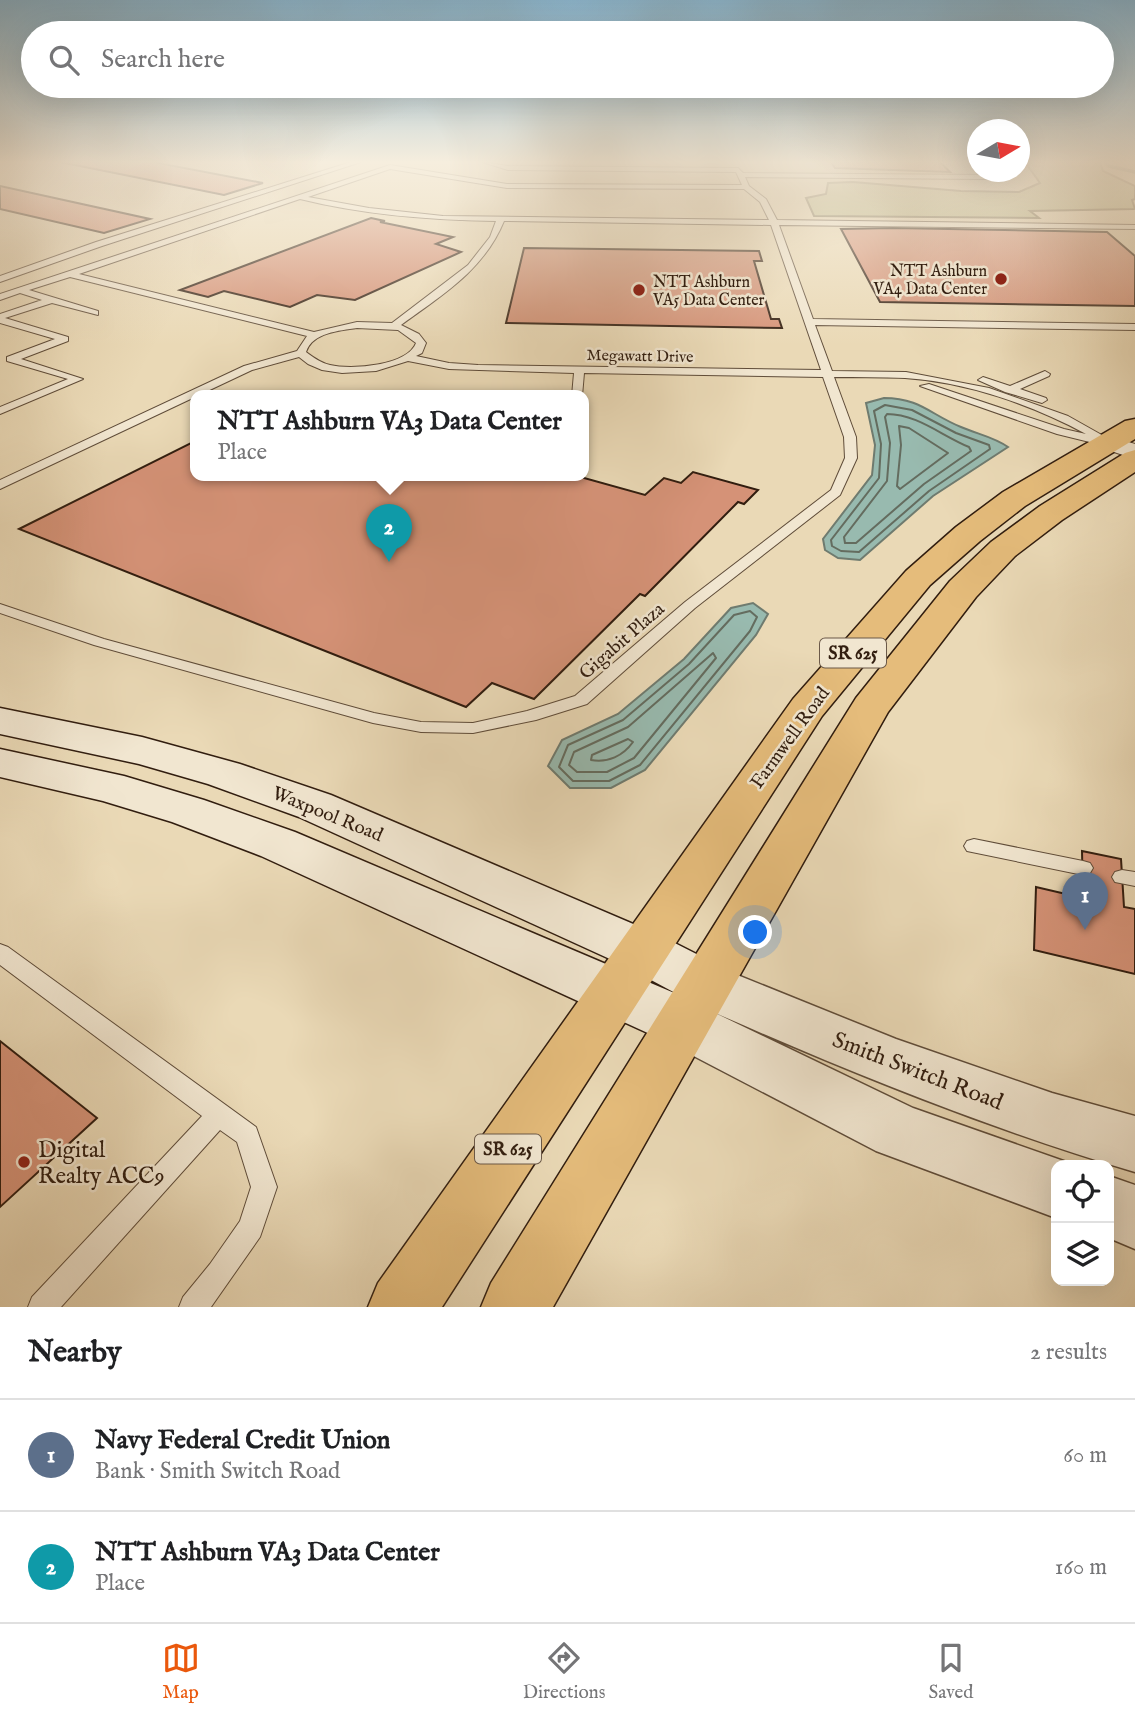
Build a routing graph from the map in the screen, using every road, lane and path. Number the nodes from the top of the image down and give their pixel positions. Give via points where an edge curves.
1 (165, 223) edge
2 (223, 223) edge
3 (499, 223) edge
4 (774, 223) edge
5 (846, 223) edge
6 (1135, 227) edge
7 (70, 274) junction
8 (0, 279) edge
9 (19, 290) junction
10 (0, 297) edge
11 (51, 300) junction
12 (95, 313) dead end
13 (0, 318) edge
14 (810, 322) junction
15 (393, 327) junction
16 (1135, 327) edge
17 (316, 335) junction
18 (301, 353) junction
19 (409, 358) junction
20 (579, 370) junction
21 (1045, 373) dead end
22 (829, 374) junction
23 (871, 375) junction
24 (906, 375) junction
25 (1012, 389) junction
26 (200, 390) edge
27 (577, 390) edge
28 (190, 395) edge
29 (997, 396) junction
30 (980, 404) junction
31 (0, 411) edge
32 (1119, 441) edge
33 (0, 485) edge
34 (0, 608) edge
35 (0, 721) edge
36 (0, 763) edge
37 (974, 846) dead end
38 (1083, 868) dead end
39 (0, 953) edge
40 (628, 970) junction
41 (694, 1004) junction
42 (219, 1114) junction
43 (1135, 1144) edge
44 (1051, 1186) edge
45 (1114, 1209) edge
46 (1135, 1217) edge
47 (41, 1307) edge
48 (193, 1307) edge
49 (402, 1307) edge
50 (515, 1307) edge

1 - 8 lane
2 - 7 lane
3 - 15 lane via 486,252
4 - 14 lane, Gigabit Plaza
5 - 6 lane
7 - 9 lane
7 - 17 lane
9 - 10 lane
9 - 11 lane
11 - 12 lane
11 - 13 lane
13 - 31 lane via 65,339 11,359 78,379
14 - 16 lane
14 - 22 lane, Gigabit Plaza
15 - 17 lane via 357,325
15 - 19 lane via 417,336 421,343
17 - 18 lane via 302,345
18 - 19 lane via 318,365 345,369 376,368
18 - 26 lane via 236,373
19 - 20 lane, Megawatt Drive via 449,366
20 - 22 lane, Megawatt Drive
20 - 27 lane
21 - 25 lane
22 - 23 lane, Megawatt Drive
22 - 34 lane, Gigabit Plaza via 850,437 851,458 836,492 743,561 581,700 530,716 473,728 421,727 373,718 99,642
23 - 24 lane
23 - 30 lane via 936,388
24 - 25 lane via 963,376
24 - 29 lane via 940,379
25 - 29 lane
25 - 32 lane via 1055,404
28 - 33 lane
29 - 30 lane
29 - 32 lane
30 - 32 lane via 1061,432
32 - 40 main road, Farmwell Road / SR 625 via 1014,499 918,578 807,708
32 - 41 main road, SR 625 via 1051,513 1003,549 948,608 870,708
35 - 40 main road, Waxpool Road via 142,751 315,806
36 - 40 main road, Waxpool Road via 188,811
37 - 38 lane
39 - 42 lane
40 - 41 main road, Waxpool Road
40 - 49 main road, SR 625
41 - 43 main road, Smith Switch Road via 881,1059 1052,1120
41 - 44 main road via 897,1131
41 - 50 main road, SR 625
42 - 47 lane
42 - 48 lane via 247,1135 264,1187 251,1228
45 - 46 main road

